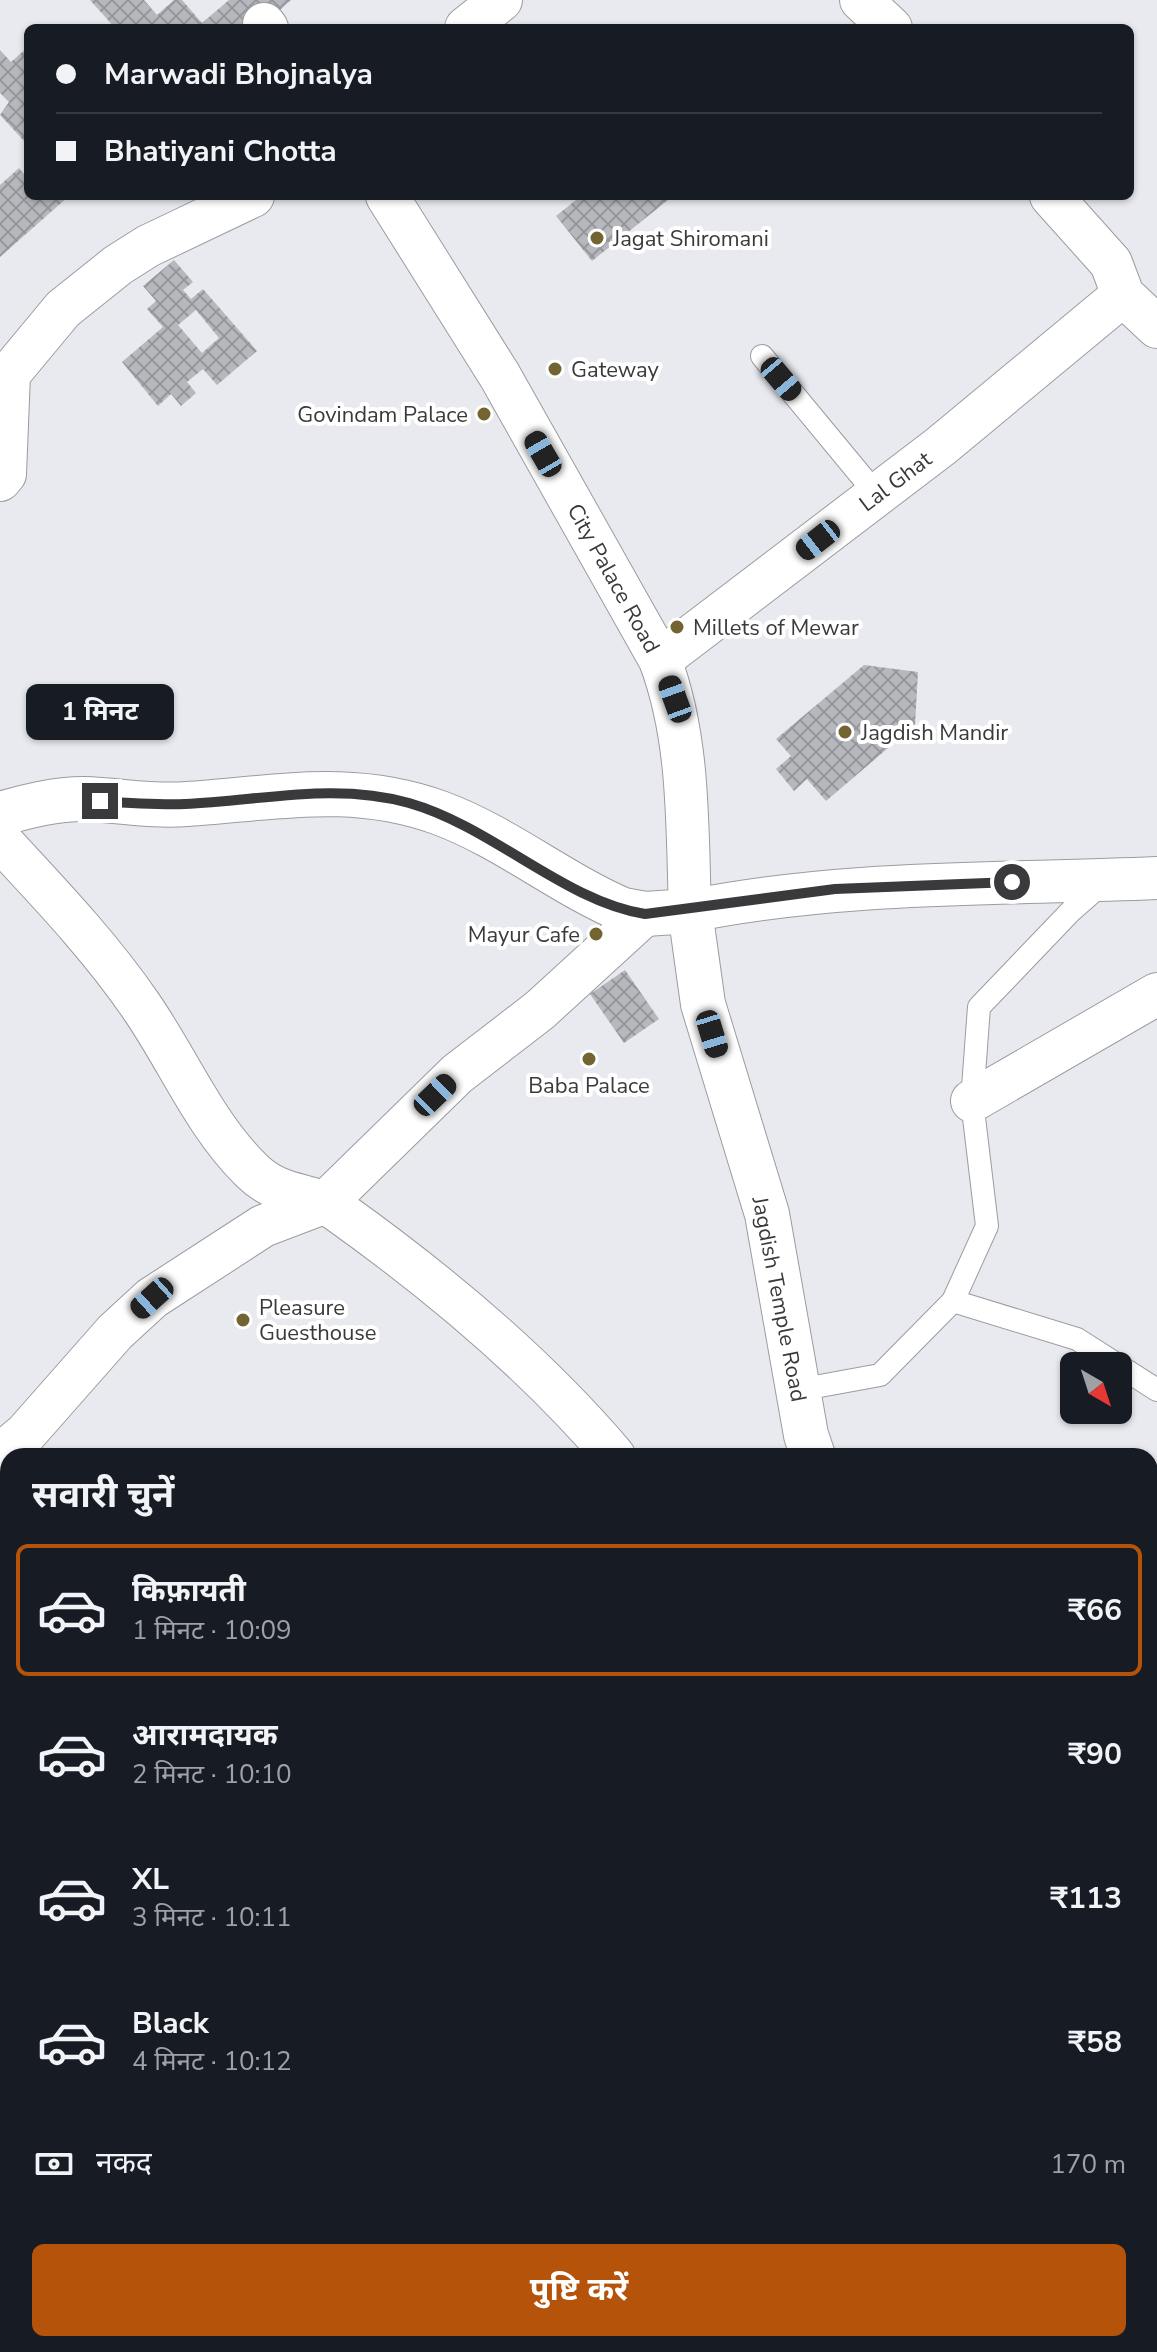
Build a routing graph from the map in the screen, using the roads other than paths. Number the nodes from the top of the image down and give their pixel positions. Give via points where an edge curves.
1 (501, 0) edge
2 (861, 0) edge
3 (471, 24) edge
4 (887, 24) edge
5 (245, 200) edge
6 (390, 200) edge
7 (1055, 200) edge
8 (1123, 295) junction
9 (1157, 327) edge
10 (762, 356) dead end
11 (5, 370) edge
12 (0, 480) edge
13 (877, 495) junction
14 (660, 660) junction
15 (0, 814) edge
16 (0, 840) edge
17 (1157, 878) edge
18 (1106, 881) junction
19 (690, 911) junction
20 (645, 914) junction
21 (1157, 994) edge
22 (972, 1101) junction
23 (326, 1202) junction
24 (953, 1301) junction
25 (798, 1390) junction
26 (1157, 1390) edge
27 (8, 1448) edge
28 (606, 1448) edge
29 (811, 1448) edge

1 - 3 street
2 - 4 street
5 - 11 street via 118,265 63,309
6 - 14 street, City Palace Road via 500,376
7 - 8 street via 1111,263
8 - 9 street
8 - 13 street, Lal Ghat
10 - 13 lane
11 - 12 street via 5,474
13 - 14 street, Lal Ghat
14 - 19 street, City Palace Road via 675,699 683,749
15 - 20 main road via 84,799 187,804 281,794 369,795 444,814 600,900
16 - 23 street via 107,960 161,1036 221,1136 254,1173 290,1196
17 - 18 street
18 - 19 street via 835,889
18 - 22 lane via 979,1007
19 - 20 main road
19 - 25 main road, Jagdish Temple Road via 703,1004 767,1214
20 - 23 street via 540,1010 457,1074
21 - 22 street
22 - 24 lane via 987,1226
23 - 27 street via 263,1226 152,1298
23 - 28 street via 488,1325
24 - 25 lane via 880,1375
24 - 26 lane via 1077,1339
25 - 29 main road, Jagdish Temple Road

